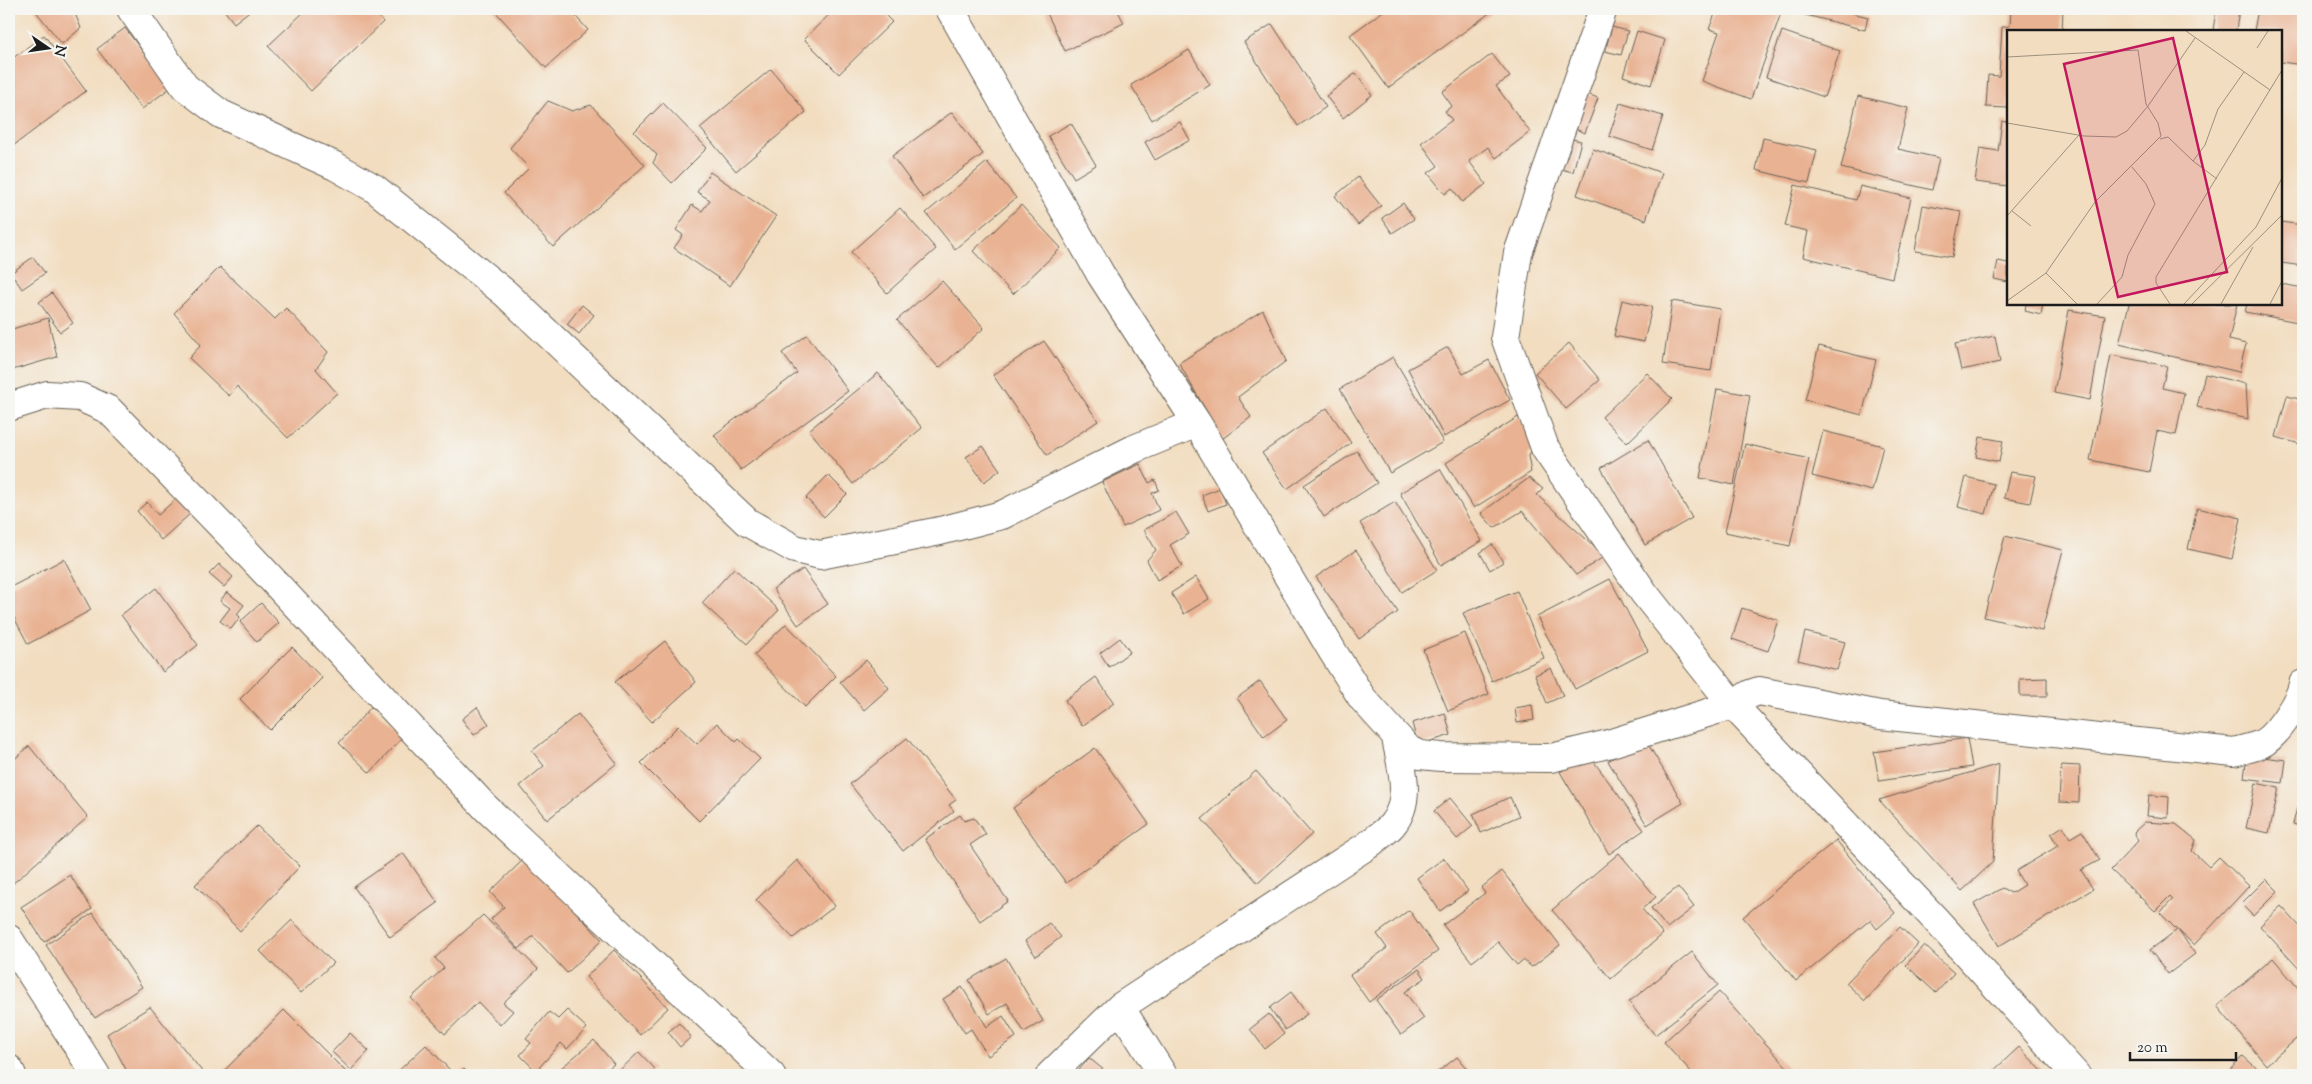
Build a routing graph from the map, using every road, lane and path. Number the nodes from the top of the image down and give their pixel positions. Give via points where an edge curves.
1 (131, 9) edge
2 (950, 9) edge
3 (1603, 9) edge
4 (9, 407) edge
5 (1197, 423) junction
6 (2303, 684) edge
7 (1733, 705) junction
8 (1396, 738) junction
9 (9, 939) edge
10 (1120, 1006) junction
11 (9, 1069) edge
12 (12, 1075) edge
13 (96, 1075) edge
14 (771, 1075) edge
15 (1050, 1075) edge
16 (1163, 1075) edge
17 (2076, 1075) edge

1 - 5 main road via 185,87 221,114 335,166 374,188 505,293 746,522 794,549 820,555 940,532 1002,515 1126,452
2 - 5 main road via 1101,274
3 - 7 main road via 1518,253 1505,337 1545,448 1644,593
4 - 14 main road via 47,395 80,397 109,410 486,808
5 - 8 main road via 1362,698
6 - 7 main road via 2302,692 2277,731 2262,744 2234,752 1880,715 1759,692
7 - 8 main road via 1551,758 1420,755
7 - 17 main road
8 - 10 main road via 1405,789 1404,806 1392,825 1368,845
9 - 13 main road
10 - 15 main road
10 - 16 main road
11 - 12 main road

